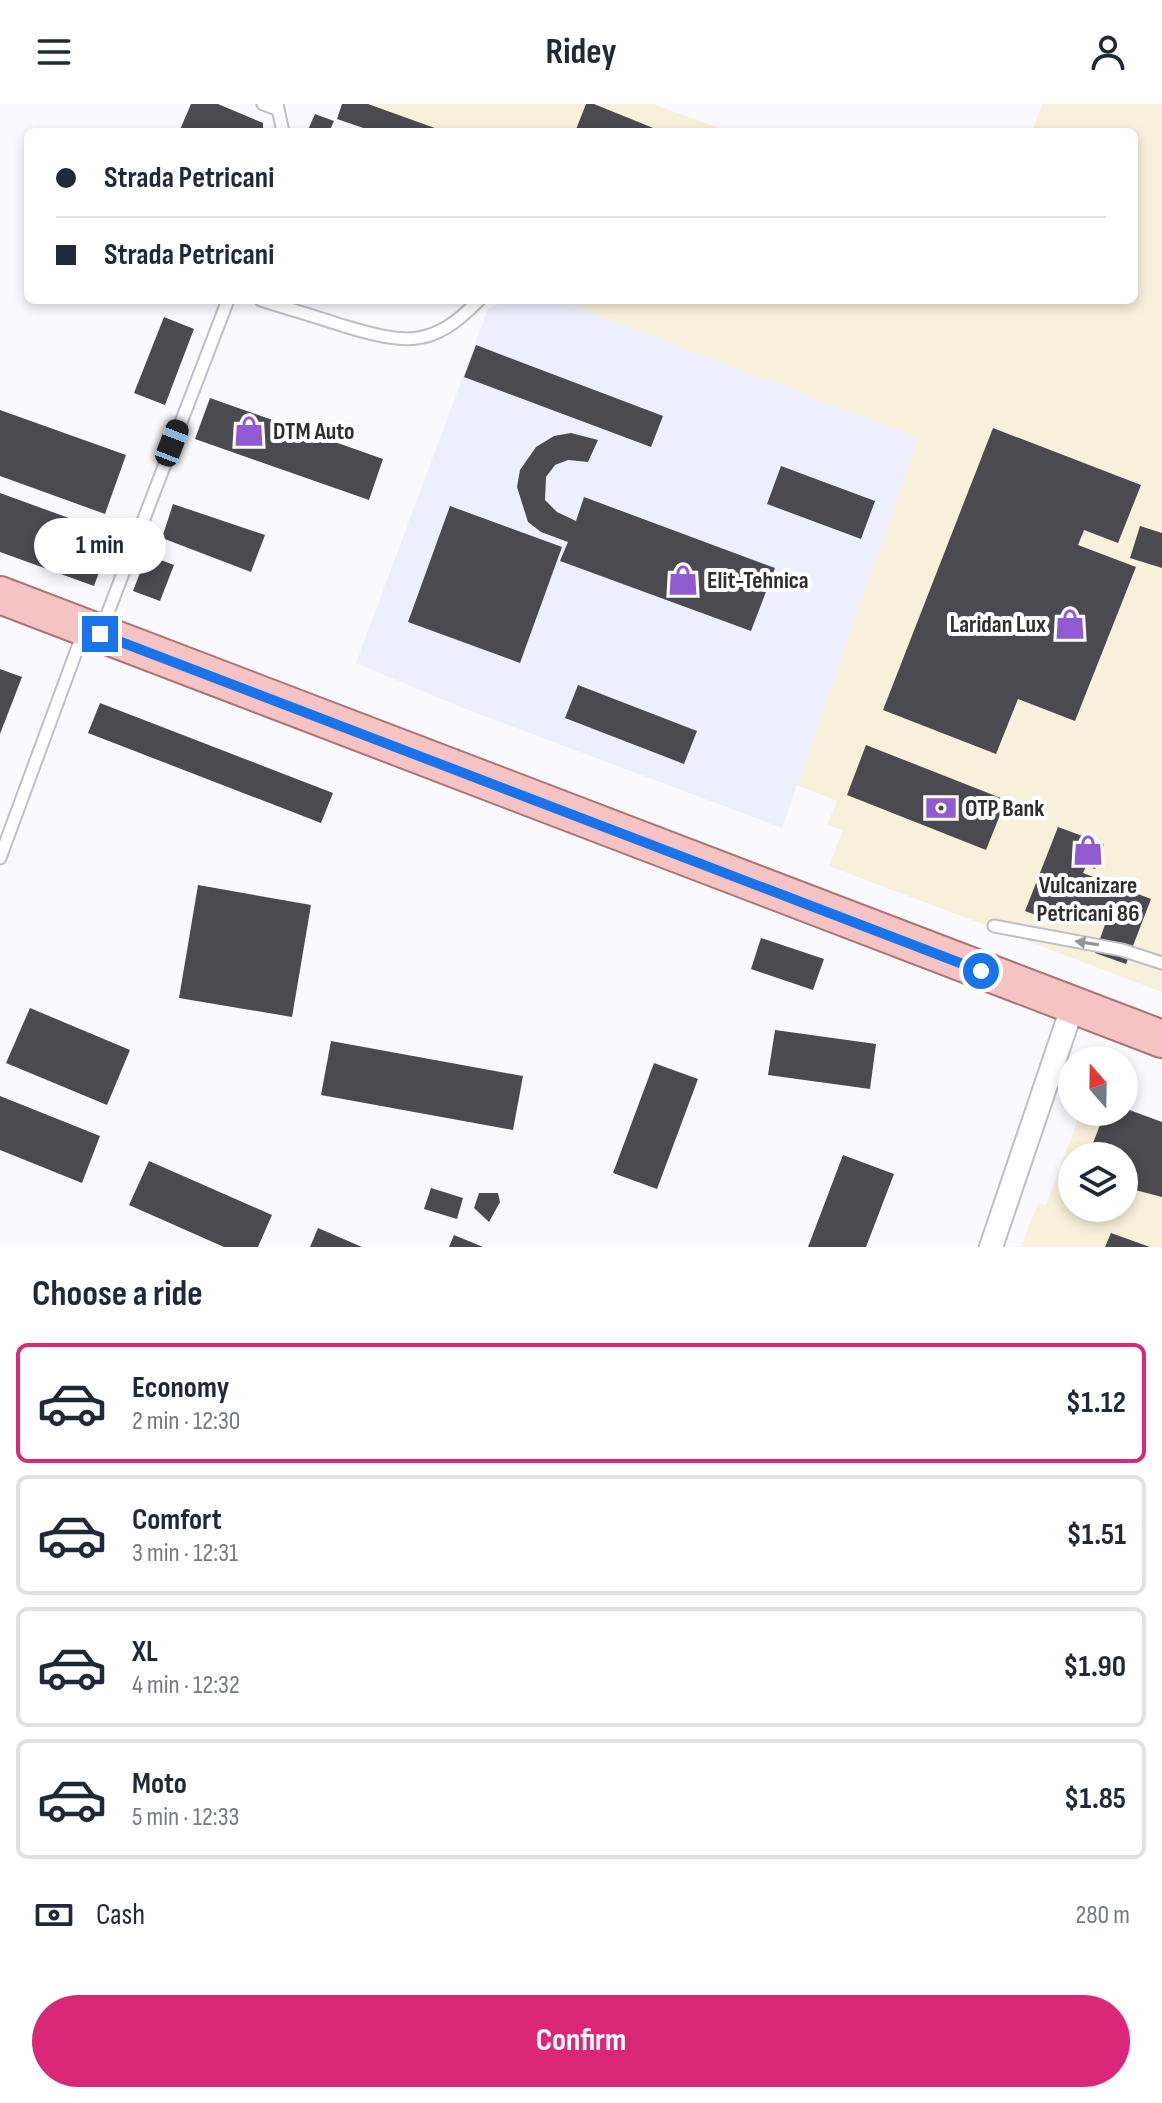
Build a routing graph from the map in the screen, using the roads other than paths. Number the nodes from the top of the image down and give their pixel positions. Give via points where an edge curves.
1 (263, 104) edge
2 (277, 106) edge
3 (282, 128) edge
4 (226, 304) edge
5 (274, 304) edge
6 (474, 304) edge
7 (0, 595) edge
8 (93, 632) junction
9 (0, 858) edge
10 (994, 926) dead end
11 (1162, 963) edge
12 (1073, 1005) junction
13 (1162, 1039) edge
14 (991, 1247) edge

1 - 2 lane
2 - 3 lane
4 - 8 lane
5 - 6 lane via 394,341 419,339 447,328
7 - 8 main road
8 - 9 lane
8 - 12 main road
11 -> 10 lane via 1122,950
12 - 13 main road
12 - 14 street

